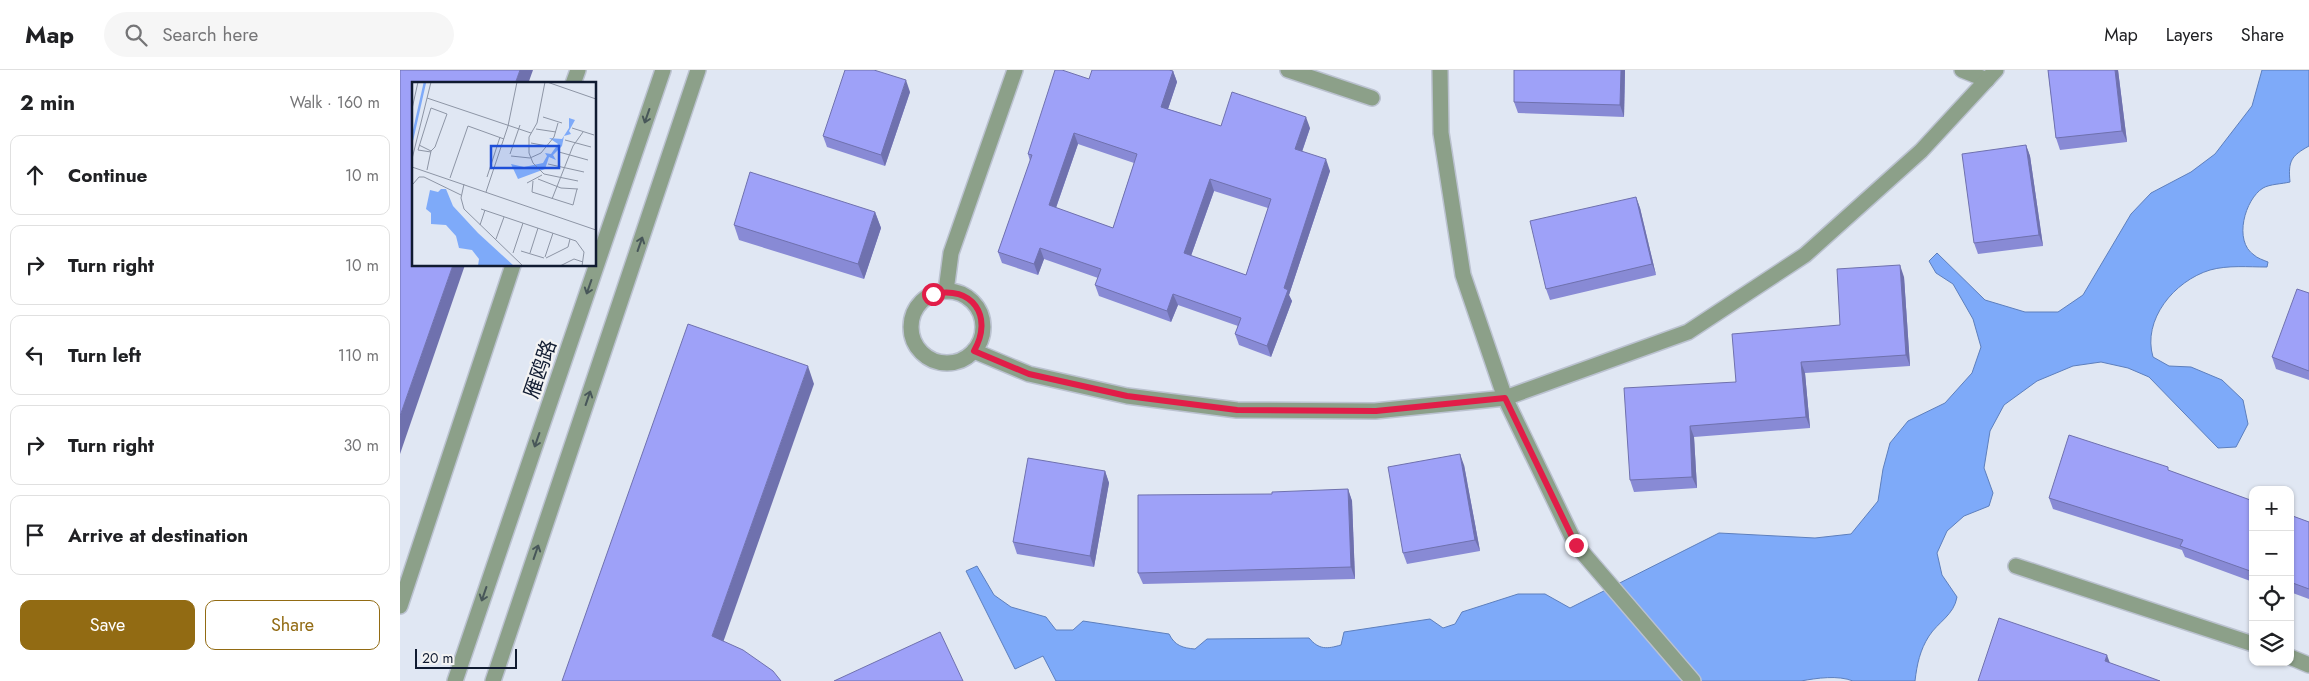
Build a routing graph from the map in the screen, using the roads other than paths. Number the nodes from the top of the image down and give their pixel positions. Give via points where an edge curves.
1 (578, 70) edge
2 (663, 70) edge
3 (698, 70) edge
4 (1015, 70) edge
5 (1288, 70) edge
6 (1440, 70) edge
7 (1962, 70) edge
8 (1992, 75) edge
9 (574, 82) edge
10 (1372, 98) dead end
11 (513, 266) edge
12 (946, 291) junction
13 (974, 351) junction
14 (1505, 398) junction
15 (2016, 566) dead end
16 (400, 606) edge
17 (2249, 643) edge
18 (2294, 659) edge
19 (2309, 664) edge
20 (455, 681) edge
21 (493, 681) edge
22 (1693, 681) edge

1 - 9 street
2 -> 20 street, 雁鸥路
21 -> 3 street
4 - 12 street via 951,253
5 - 10 street
6 - 14 street via 1442,133 1463,275
7 - 8 street
8 - 14 street via 1921,151 1806,256 1688,332
11 - 16 street
12 - 13 street via 959,293 971,300 980,312 981,339
12 - 13 street via 933,294 918,306 910,324 912,336 919,350 931,360 946,364 962,360
13 - 14 street via 1046,378 1127,396 1237,410 1376,411
14 - 22 street via 1576,545
15 - 17 street
18 - 19 street

